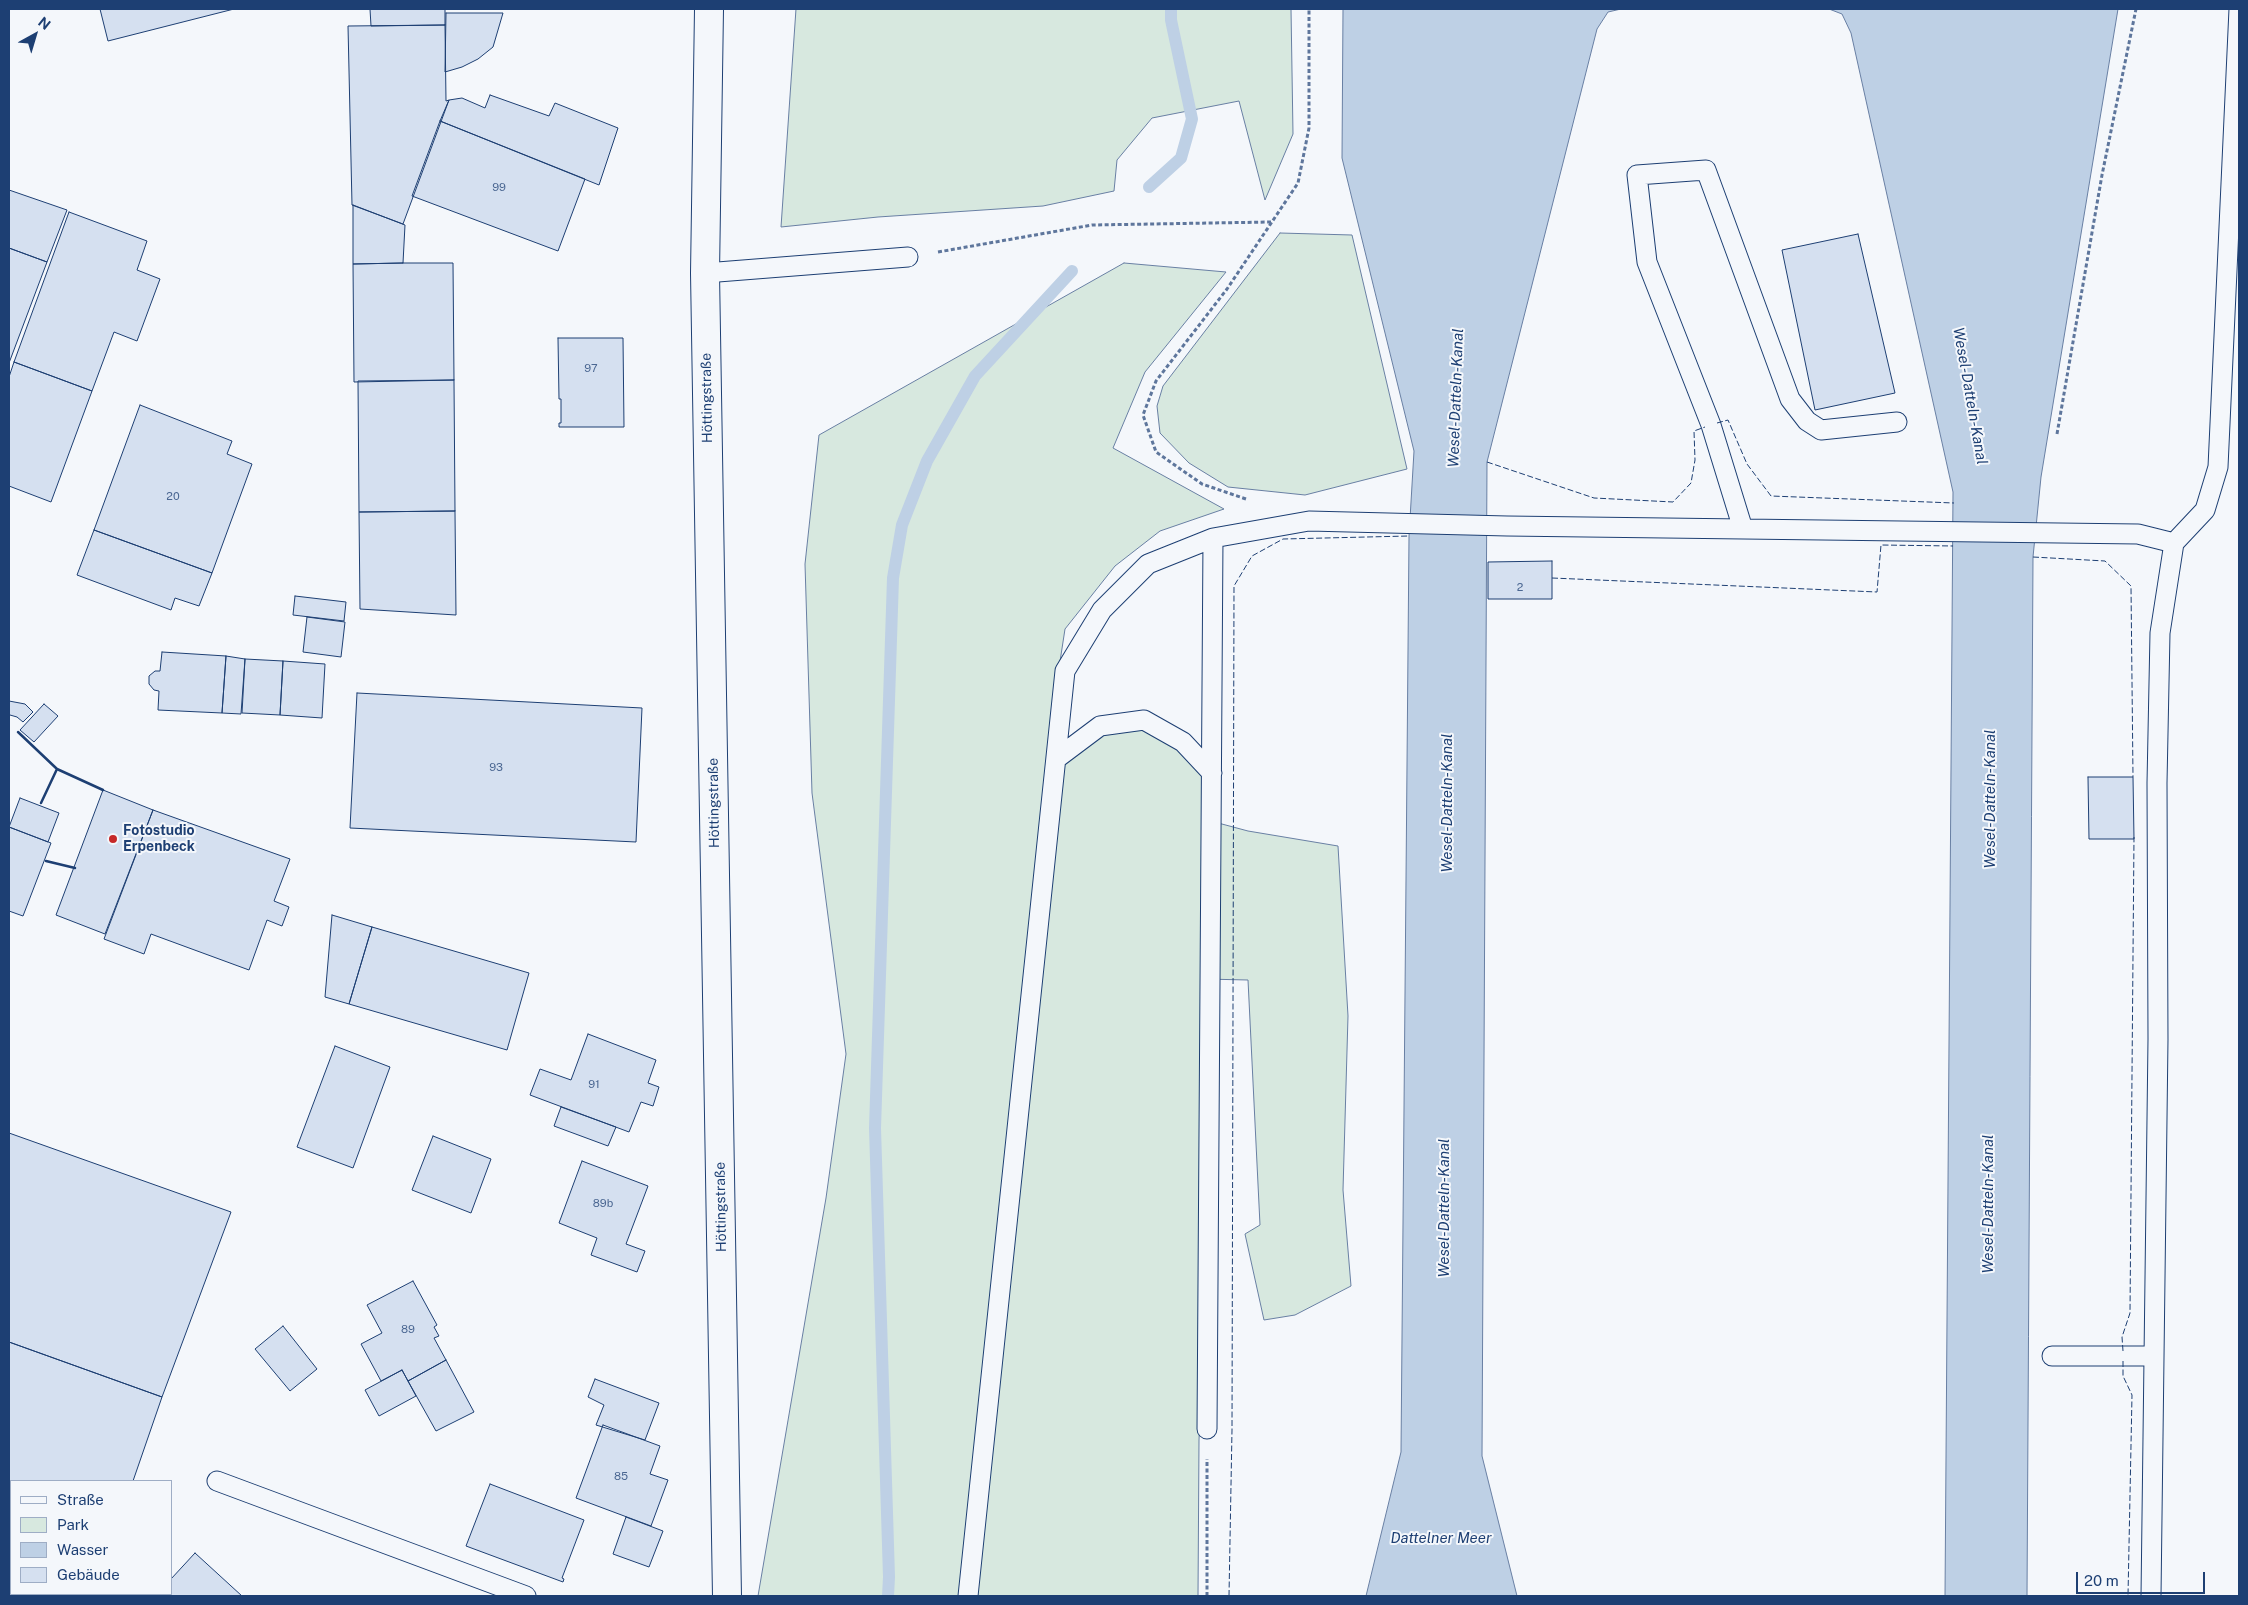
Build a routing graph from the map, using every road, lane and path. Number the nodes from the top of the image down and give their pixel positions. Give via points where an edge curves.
1 (709, 9) edge
2 (1309, 9) edge
3 (2136, 9) edge
4 (2239, 9) edge
5 (1271, 222) junction
6 (908, 257) joint
7 (704, 273) junction
8 (1897, 422) dead end
9 (2057, 434) dead end
10 (1247, 499) dead end
11 (1743, 529) junction
12 (1213, 538) junction
13 (2174, 543) junction
14 (1056, 759) junction
15 (1212, 773) junction
16 (2052, 1356) dead end
17 (2154, 1356) junction
18 (1207, 1430) joint
19 (218, 1481) dead end
20 (526, 1596) edge
21 (727, 1596) edge
22 (968, 1596) edge
23 (1207, 1596) edge
24 (2151, 1596) edge

1 - 7 street, Höttingstraße
2 - 5 path via 1310,128 1298,183
3 - 9 path via 2102,175
4 - 13 lane via 2218,467 2205,510
5 - 6 path via 1092,225
5 - 10 path via 1226,289 1156,381 1143,415 1156,452 1202,484
6 - 7 lane
7 - 21 street, Höttingstraße
8 - 11 lane via 1821,430 1807,421 1790,399 1706,170 1637,175 1647,262 1711,425
11 - 12 lane via 1310,521
11 - 13 lane via 2138,534
12 - 14 lane via 1148,564 1102,610 1065,670
12 - 15 lane
13 - 17 lane via 2160,633
14 - 15 lane via 1100,726 1144,720 1183,742
14 - 22 lane
15 - 18 lane
16 - 17 lane
17 - 24 lane
18 - 23 path
19 - 20 lane

